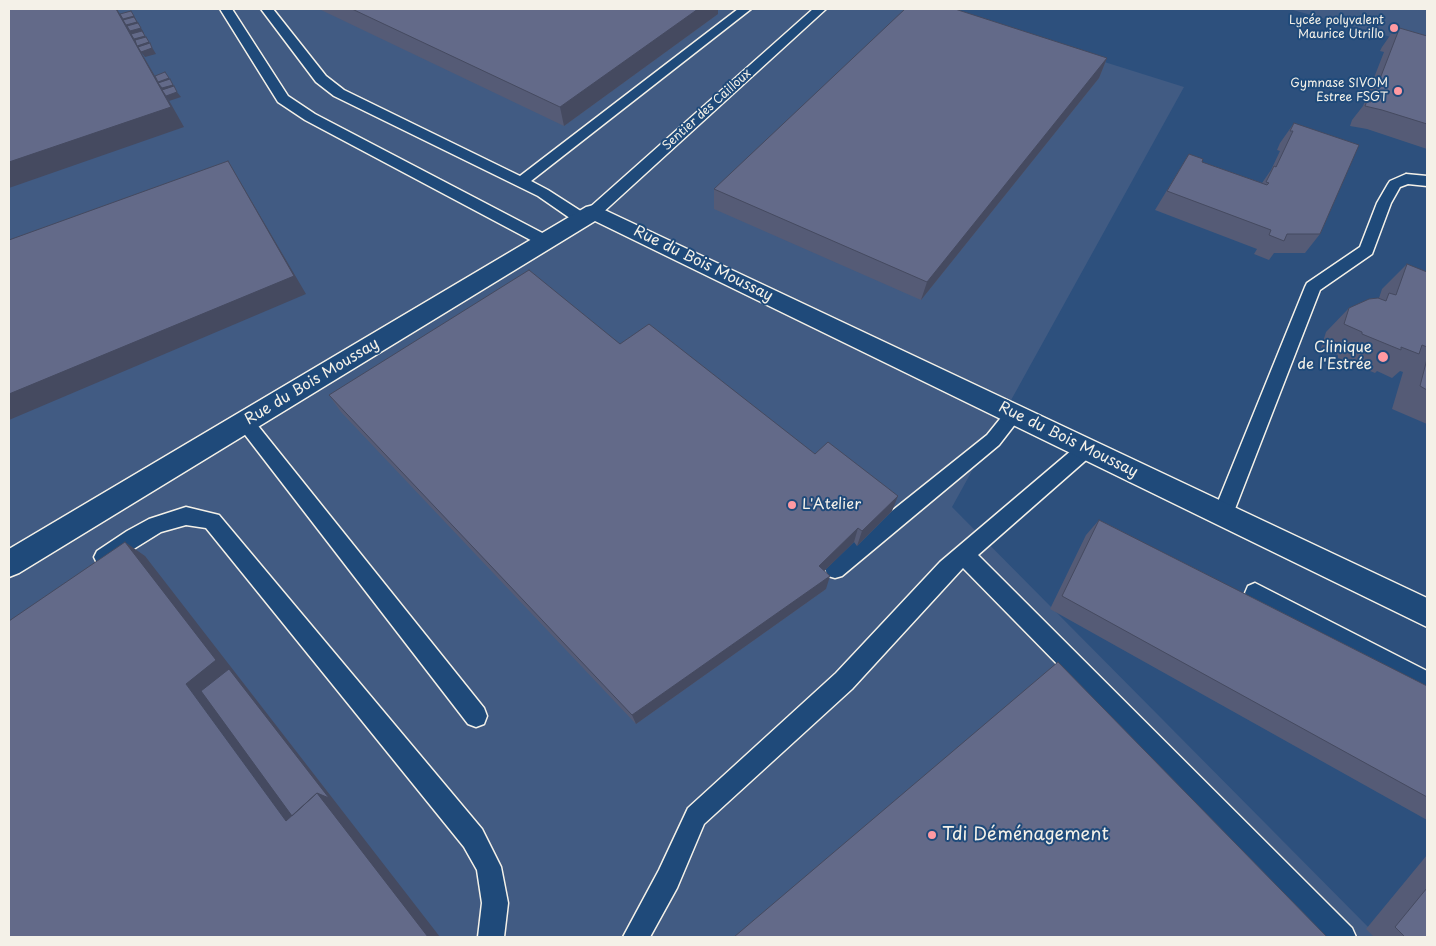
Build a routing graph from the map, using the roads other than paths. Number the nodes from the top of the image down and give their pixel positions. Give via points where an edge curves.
1 (226, 9) edge
2 (268, 9) edge
3 (745, 9) edge
4 (820, 9) edge
5 (1427, 181) edge
6 (521, 182) junction
7 (588, 215) junction
8 (545, 241) junction
9 (1014, 414) junction
10 (245, 422) junction
11 (1086, 449) junction
12 (1223, 514) junction
13 (964, 555) junction
14 (9, 564) edge
15 (87, 569) edge
16 (835, 569) edge
17 (1255, 593) dead end
18 (1427, 613) edge
19 (1427, 683) edge
20 (476, 716) dead end
21 (491, 937) edge
22 (636, 937) edge
23 (1343, 937) edge

1 - 8 lane via 283,99 310,117
2 - 6 lane via 321,79 339,93
3 - 6 lane
4 - 7 lane, Sentier des Cailloux
5 - 12 lane via 1406,179 1395,184 1384,203 1368,250 1313,287
6 - 7 lane
7 - 8 street, Rue du Bois Moussay
7 - 9 street, Rue du Bois Moussay
8 - 10 street, Rue du Bois Moussay
9 - 11 street, Rue du Bois Moussay
9 - 16 lane via 994,440
10 - 14 street, Rue du Bois Moussay
10 - 20 lane
11 - 12 street, Rue du Bois Moussay
11 - 13 lane
12 - 18 street, Rue du Bois Moussay
13 - 22 lane via 947,569 844,681 696,816 668,879
13 - 23 lane
15 - 21 lane via 156,525 186,516 212,521 473,838 489,867 495,904
17 - 19 lane

